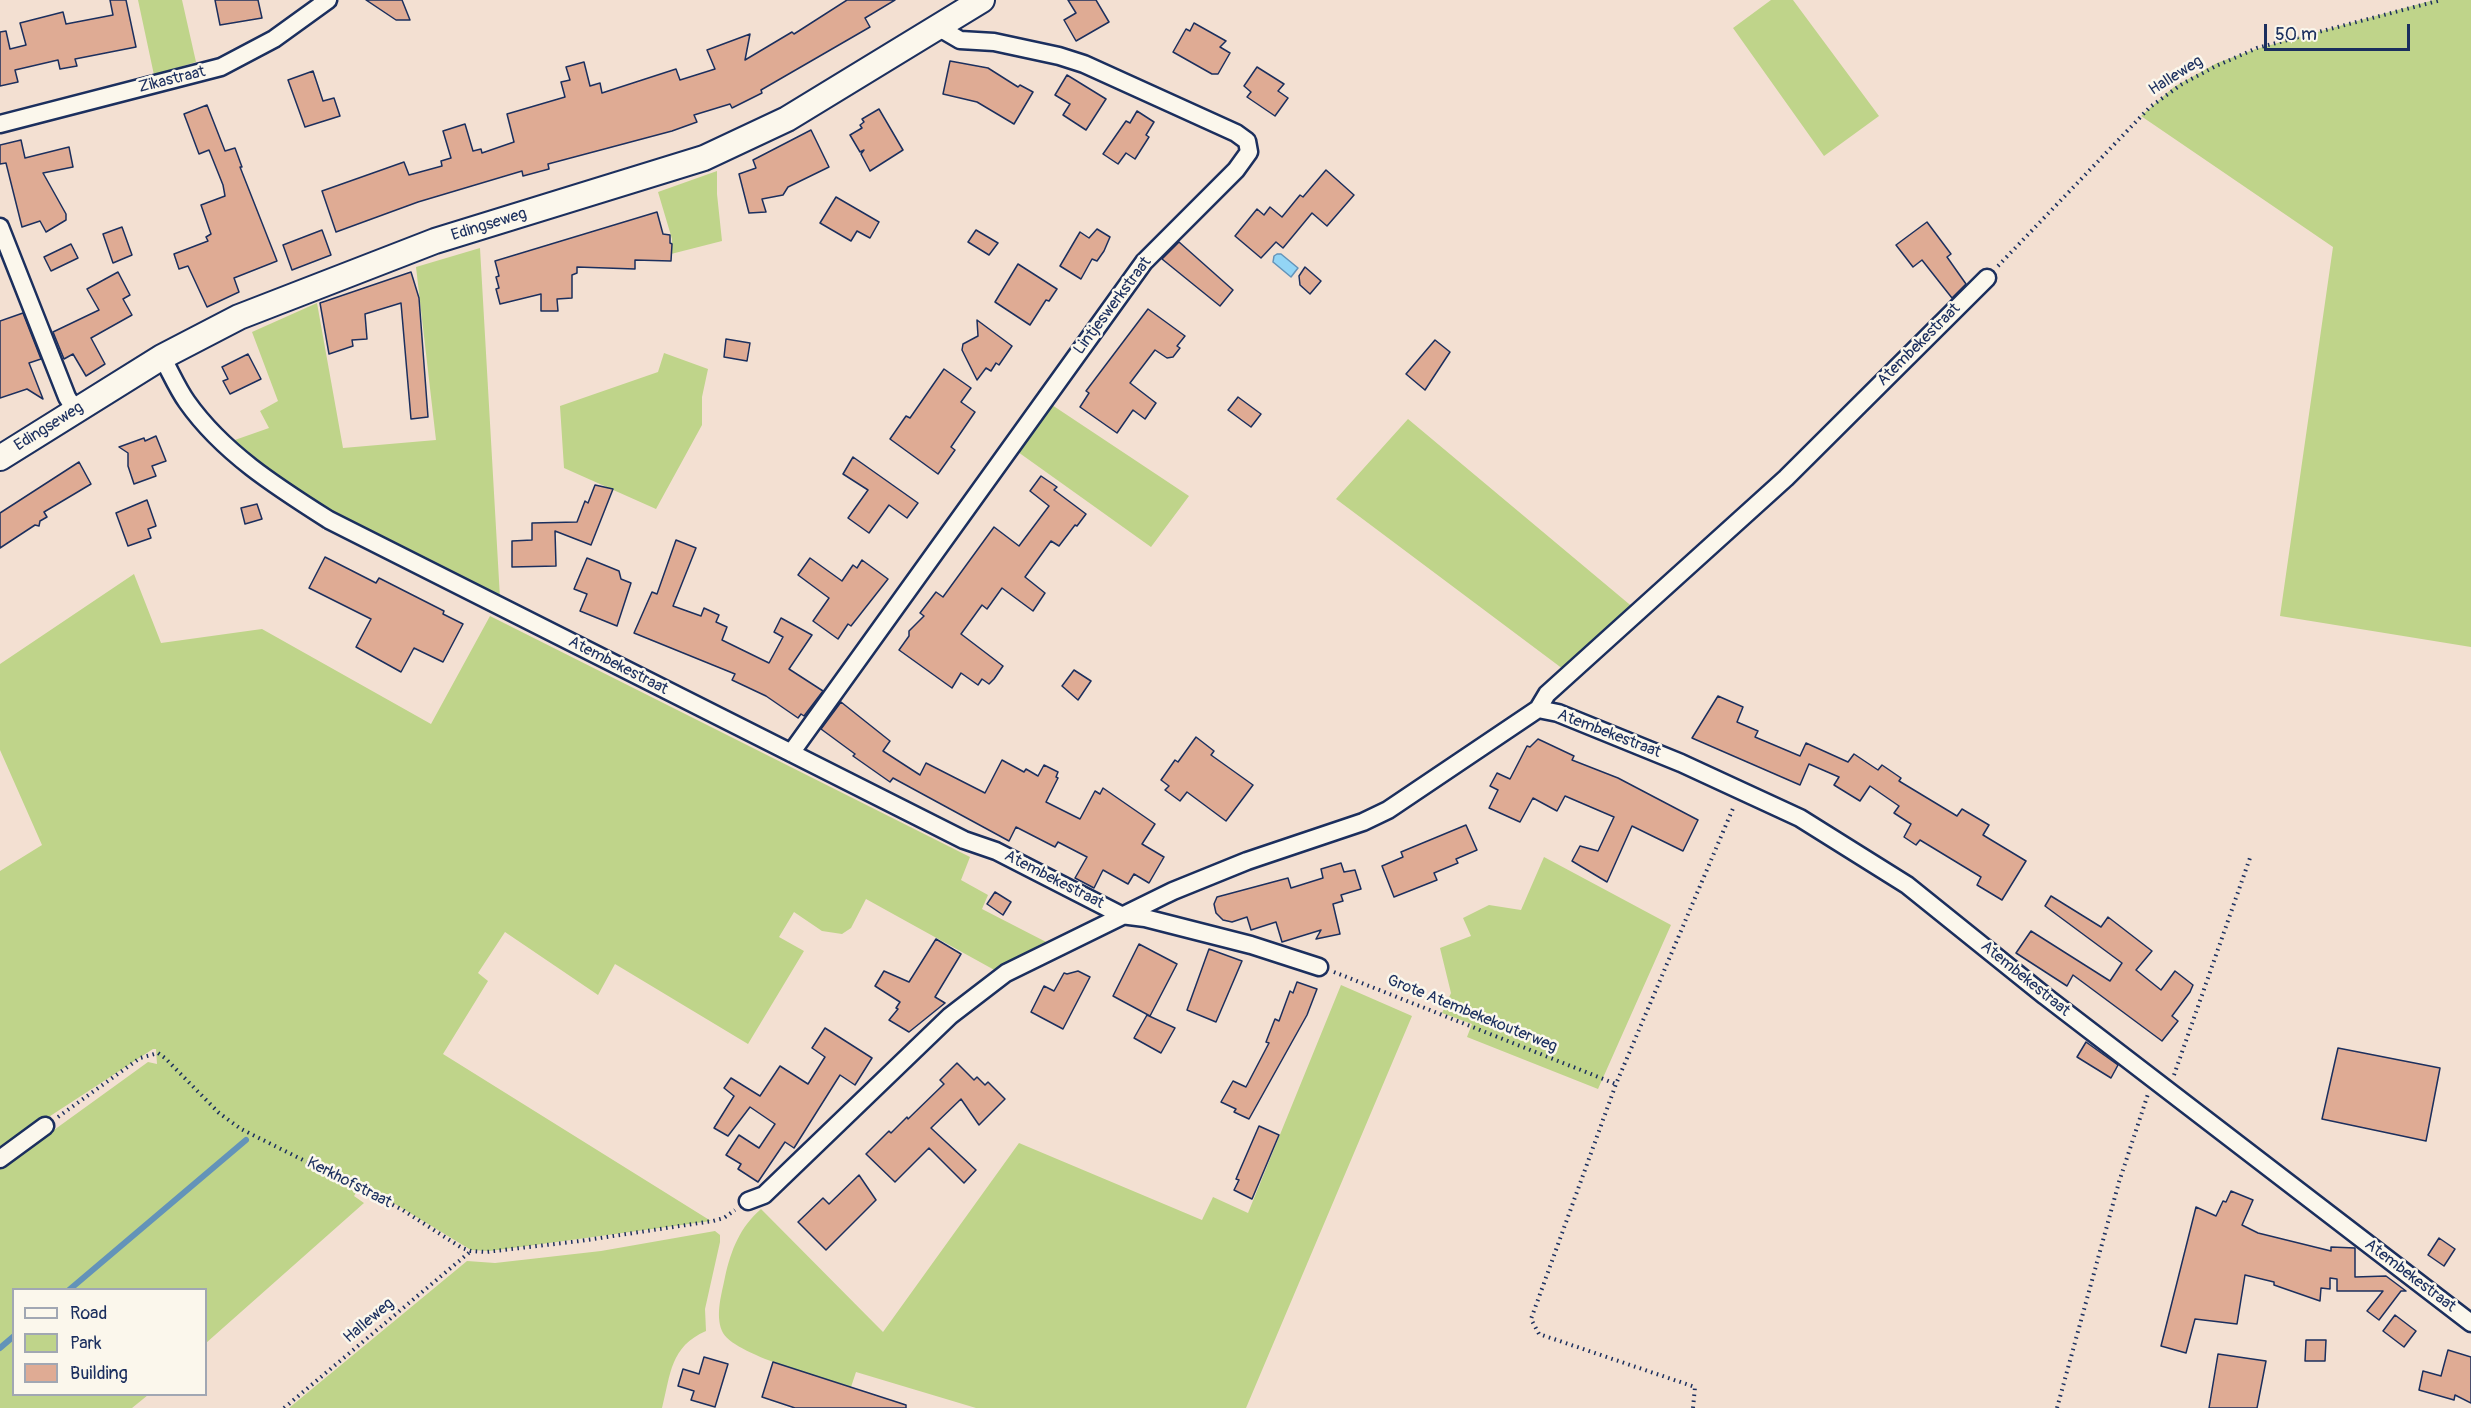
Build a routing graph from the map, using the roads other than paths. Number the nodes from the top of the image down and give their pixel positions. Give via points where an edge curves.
1 (328, 0) edge
2 (981, 0) edge
3 (936, 27) junction
4 (0, 124) edge
5 (0, 227) edge
6 (1988, 278) road end
7 (162, 357) junction
8 (75, 410) junction
9 (0, 458) edge
10 (1538, 709) junction
11 (790, 753) junction
12 (1121, 915) junction
13 (1319, 967) road end
14 (45, 1126) road end
15 (0, 1159) edge
16 (748, 1201) road end
17 (2471, 1323) edge

1 - 4 street, Zikastraat via 274,39 221,67
2 - 3 main road, Edingseweg
3 - 7 main road, Edingseweg via 787,119 704,158 412,250 239,317
3 - 11 street, Lintjeswerkstraat via 960,40 994,42 1084,64 1236,133 1247,141 1249,152 1236,170 1144,262
5 - 8 street
6 - 10 street, Atembekestraat via 1786,478 1547,694
7 - 8 main road, Edingseweg
7 - 11 street, Atembekestraat via 186,401 217,438 264,479 320,514
8 - 9 main road, Edingseweg
10 - 12 street, Atembekestraat via 1372,818 1247,861
10 - 17 street, Atembekestraat via 1558,713 1671,758 1754,796 1800,818 1907,885 2045,996
11 - 12 street, Atembekestraat
12 - 13 street, Atembekestraat via 1251,945
12 - 16 street, Atembekestraat via 995,981 950,1016 765,1195
14 - 15 street

